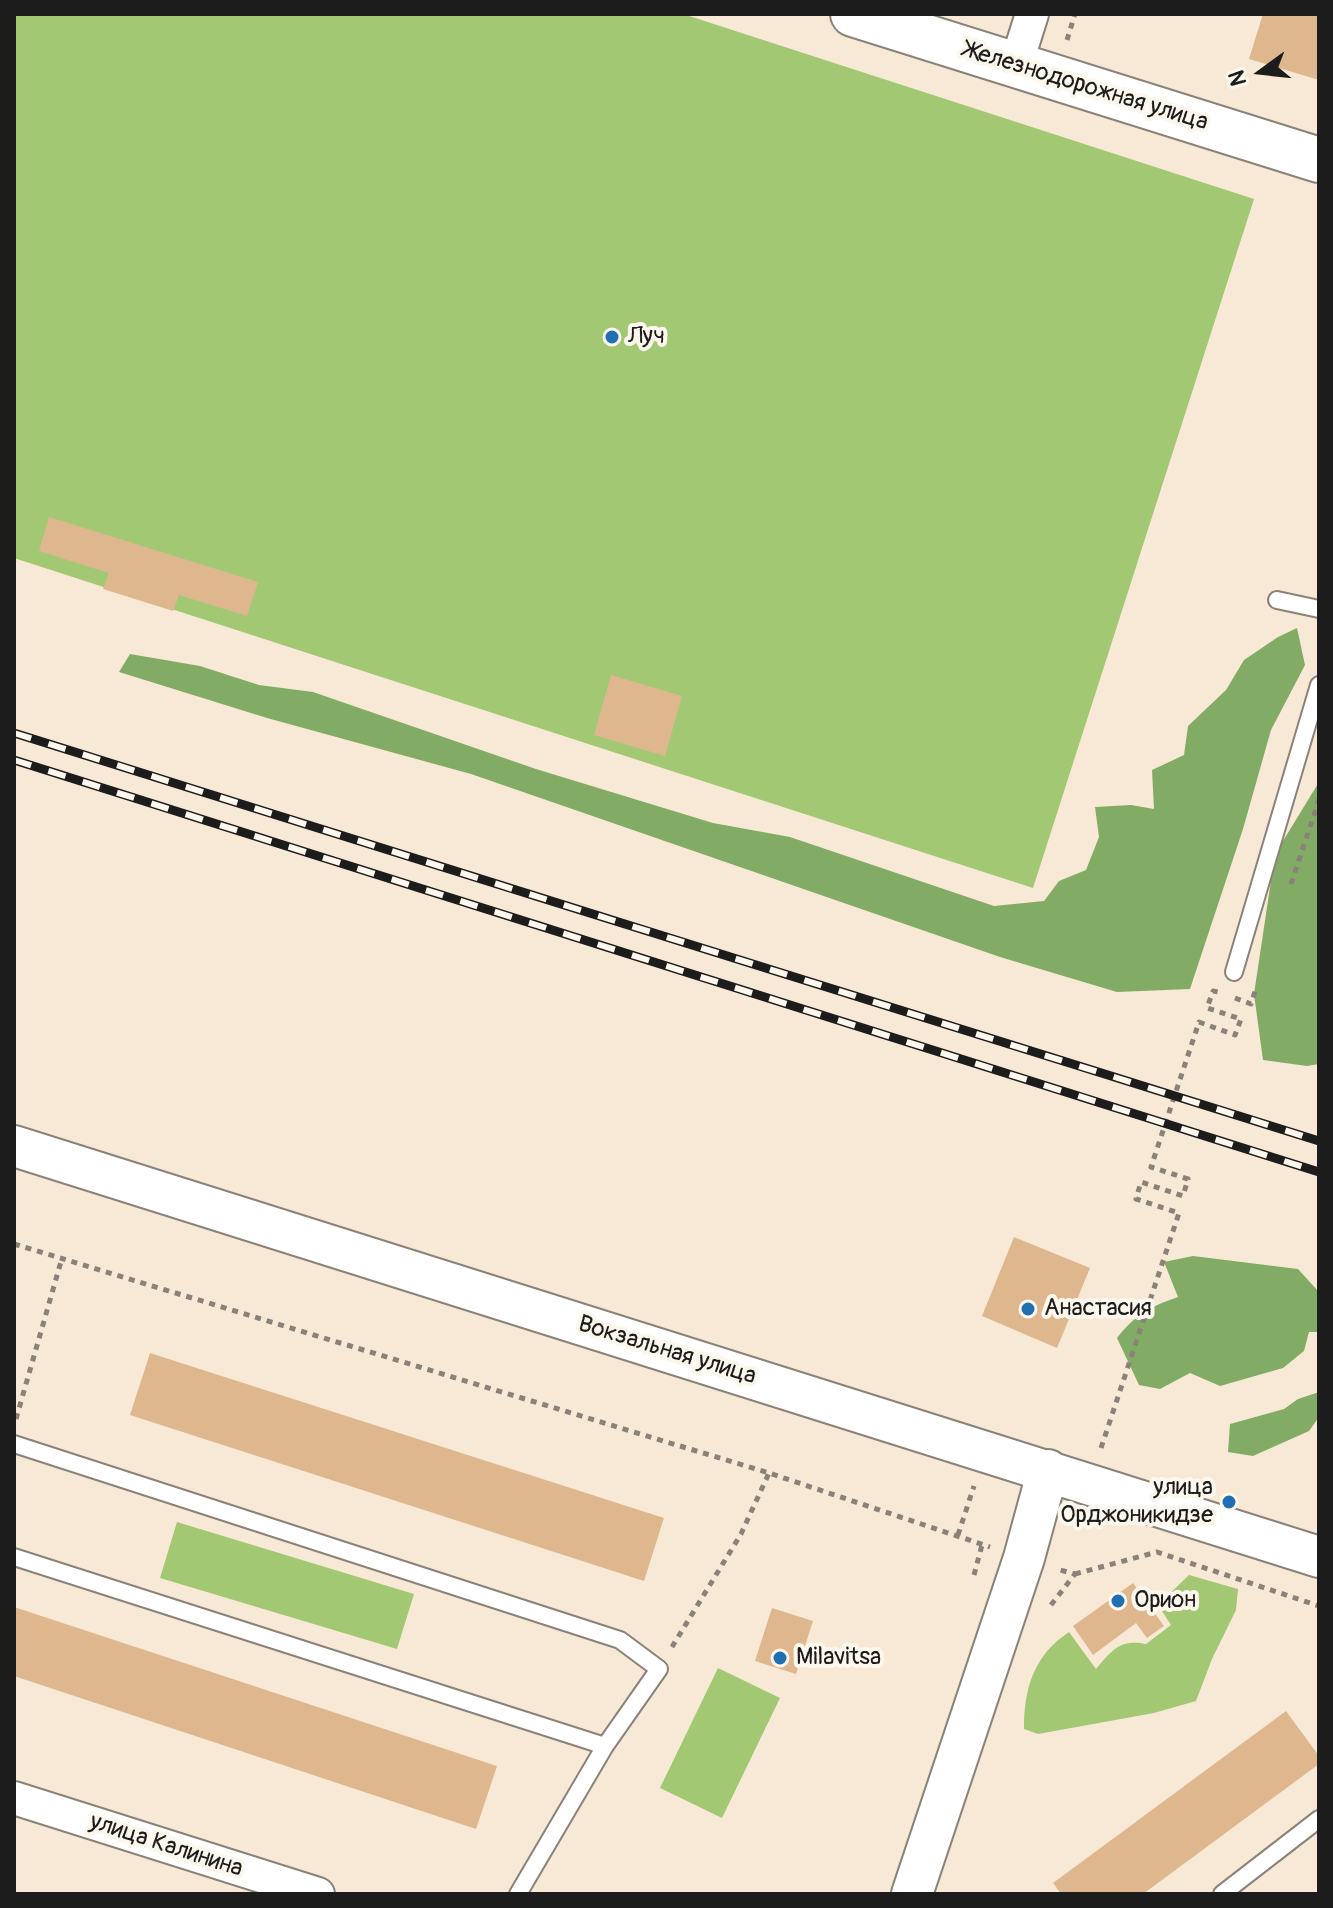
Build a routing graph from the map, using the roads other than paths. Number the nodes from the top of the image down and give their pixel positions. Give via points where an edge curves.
1 (853, 14) edge
2 (1032, 14) edge
3 (1016, 65) junction
4 (1319, 160) edge
5 (1277, 600) dead end
6 (1319, 609) edge
7 (1319, 685) edge
8 (1234, 972) dead end
9 (14, 1146) edge
10 (14, 1444) edge
11 (1048, 1470) junction
12 (14, 1557) edge
13 (1319, 1557) edge
14 (605, 1746) junction
15 (14, 1798) edge
16 (1319, 1819) edge
17 (318, 1894) edge
18 (518, 1894) edge
19 (912, 1894) edge
20 (1222, 1894) edge

1 - 3 main road, Железнодорожная улица
2 - 3 street
3 - 4 main road, Железнодорожная улица
5 - 6 lane
7 - 8 lane
9 - 11 street, Вокзальная улица
10 - 14 lane via 620,1640 659,1669
11 - 13 street, Вокзальная улица
11 - 19 street via 1024,1558
12 - 14 lane
14 - 18 lane
15 - 17 street, улица Калинина
16 - 20 lane

